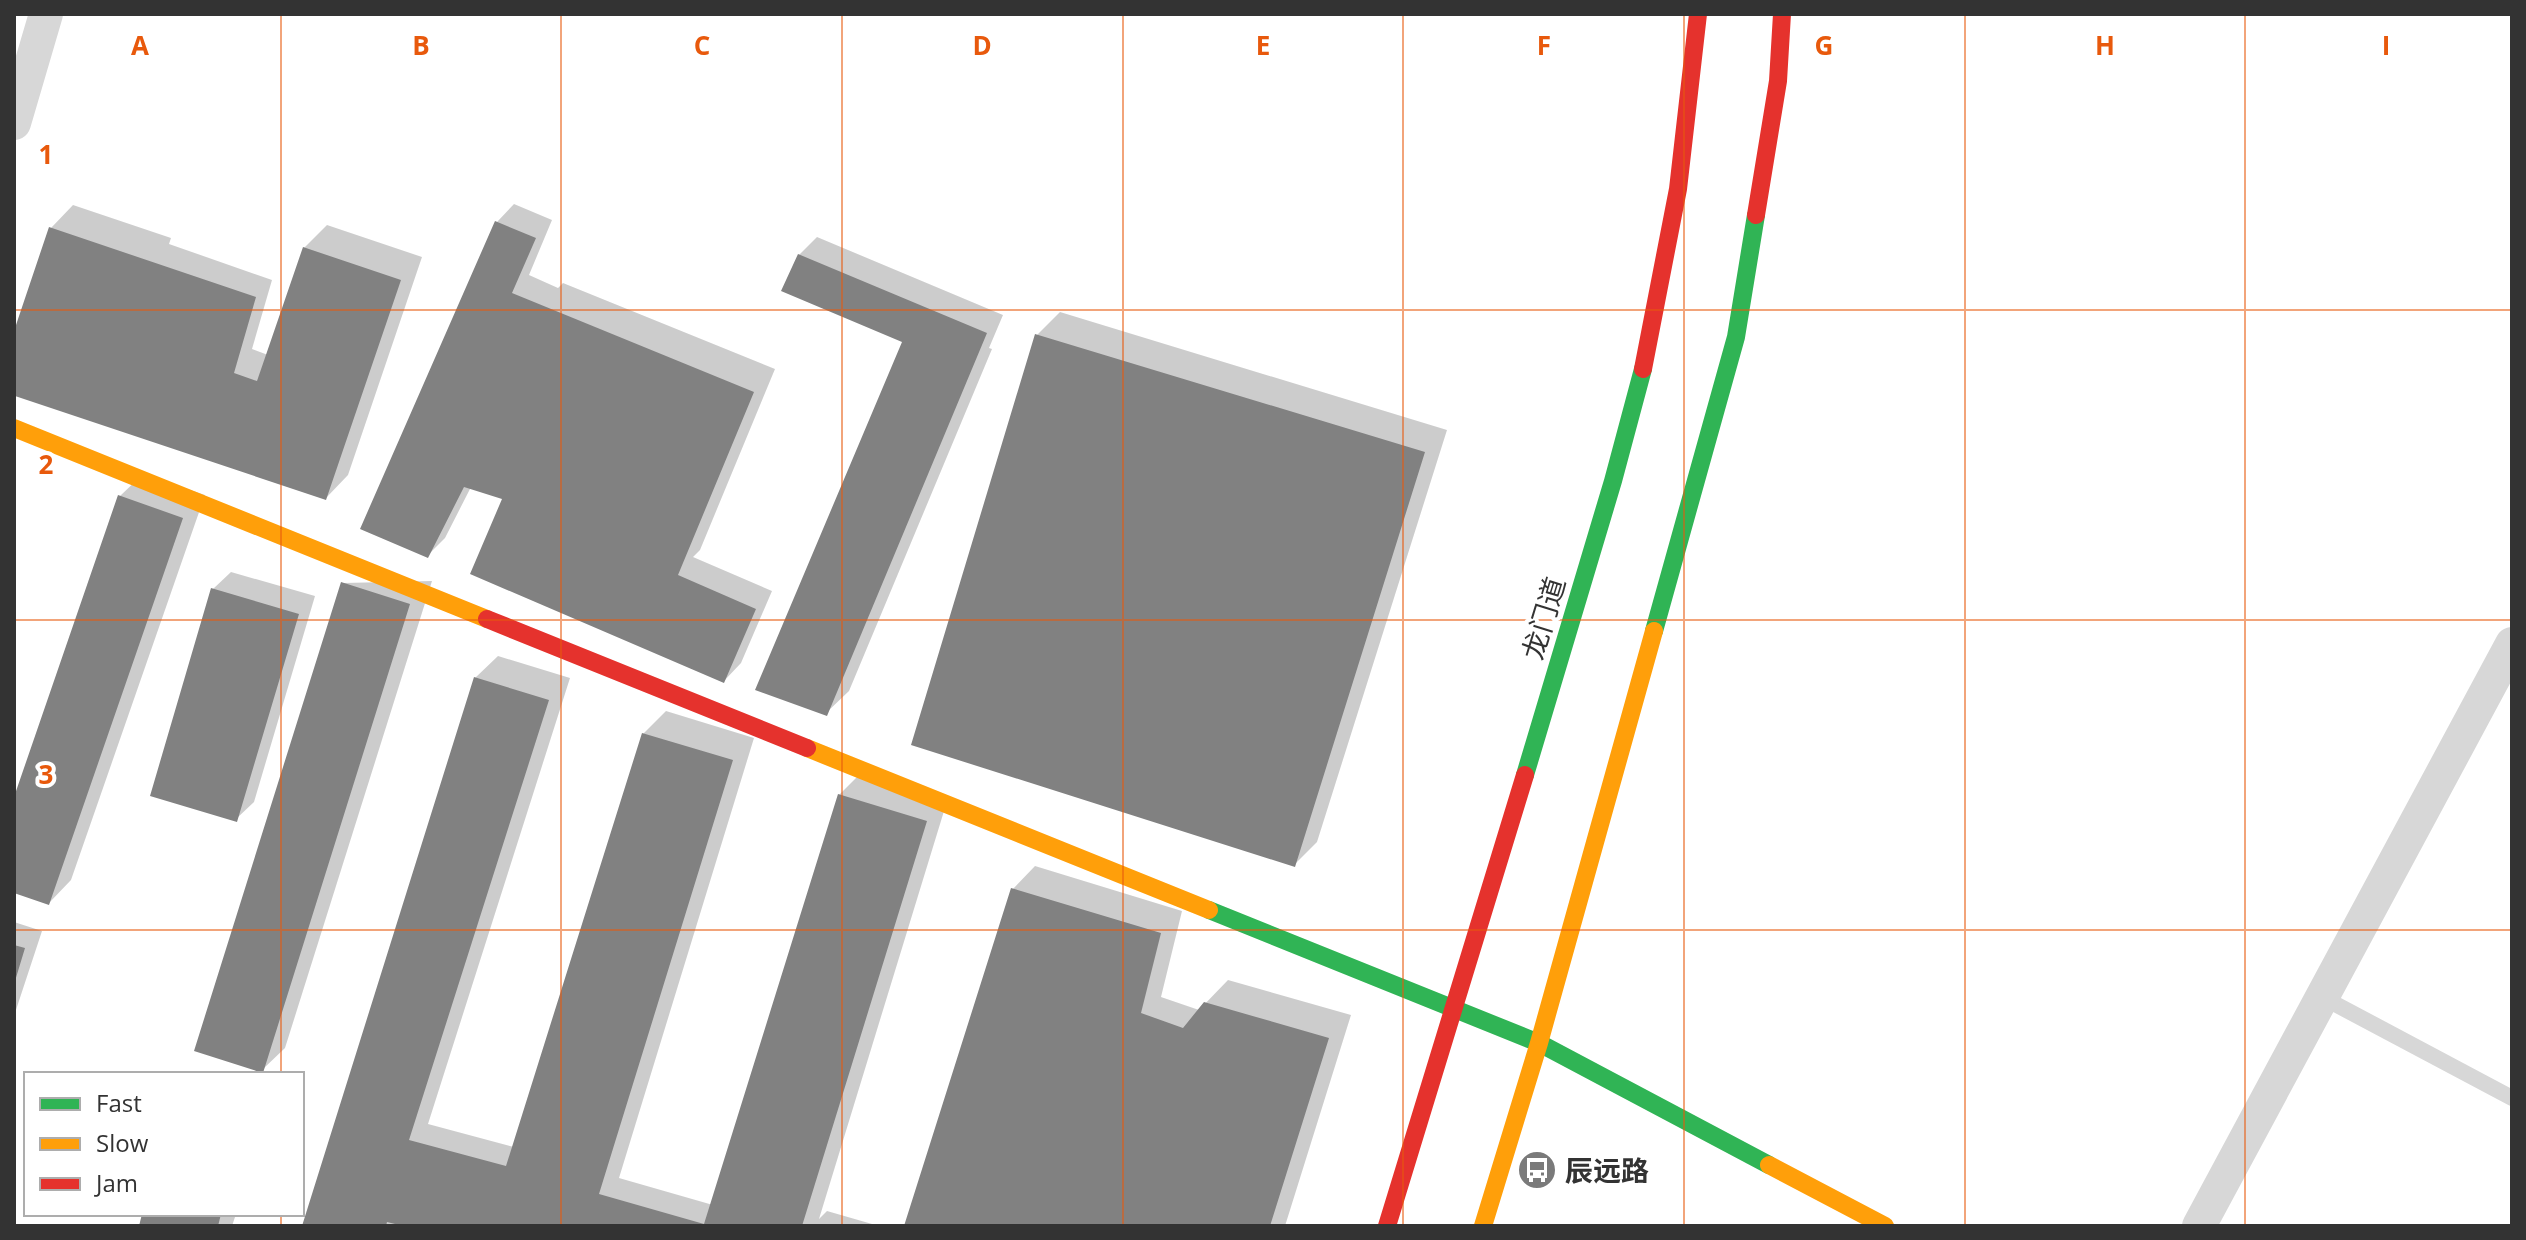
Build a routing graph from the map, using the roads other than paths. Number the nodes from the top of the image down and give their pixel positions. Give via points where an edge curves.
1 (46, 14) edge
2 (1698, 14) edge
3 (1782, 14) edge
4 (1799, 14) edge
5 (1778, 81) junction
6 (14, 123) edge
7 (14, 428) edge
8 (2512, 644) edge
9 (2322, 997) junction
10 (1456, 1011) junction
11 (1539, 1043) junction
12 (2512, 1098) edge
13 (1387, 1226) edge
14 (1483, 1226) edge
15 (1885, 1226) edge
16 (2199, 1226) edge

1 - 6 street
2 - 10 main road, 龙门道 via 1674,221 1644,365
3 - 5 main road
4 - 5 main road
5 - 11 main road via 1736,337
7 - 10 main road
8 - 9 street
9 - 12 lane
9 - 16 street
10 - 11 main road
10 - 13 main road, 龙门道
11 - 14 main road
11 - 15 main road

